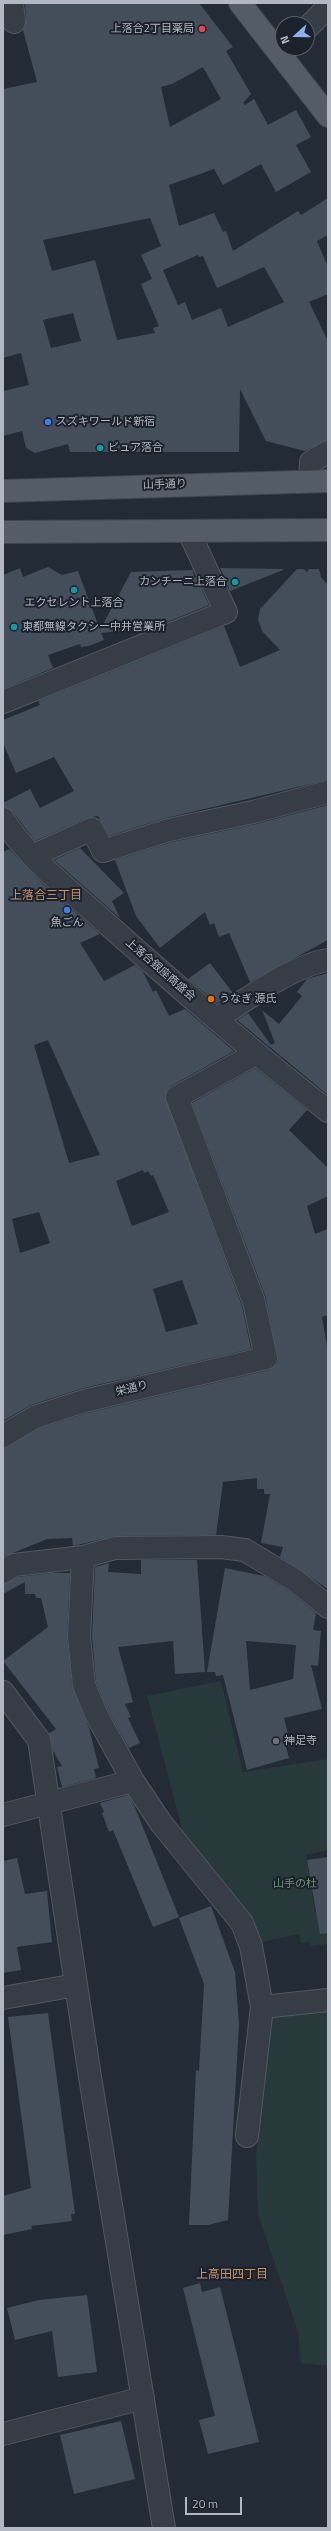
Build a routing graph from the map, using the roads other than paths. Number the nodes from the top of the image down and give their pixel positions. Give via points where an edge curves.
1 (240, 3) edge
2 (328, 7) edge
3 (315, 20) edge
4 (275, 41) edge
5 (287, 56) edge
6 (328, 116) edge
7 (328, 452) edge
8 (319, 481) edge
9 (3, 491) edge
10 (328, 530) edge
11 (3, 532) edge
12 (189, 532) junction
13 (3, 702) edge
14 (328, 792) edge
15 (6, 829) edge
16 (32, 856) junction
17 (328, 960) edge
18 (216, 1019) junction
19 (255, 1054) junction
20 (328, 1111) edge
21 (3, 1436) edge
22 (83, 1557) junction
23 (3, 1572) edge
24 (328, 1607) edge
25 (3, 1692) edge
26 (134, 1781) junction
27 (48, 1802) junction
28 (3, 1815) edge
29 (76, 1986) junction
30 (3, 1998) edge
31 (328, 2000) edge
32 (262, 2007) junction
33 (247, 2136) dead end
34 (143, 2398) junction
35 (3, 2434) edge
36 (164, 2528) edge

1 - 4 main road
2 - 3 street
5 - 6 main road
7 - 8 street via 311,462
8 - 9 main road, 山手通り
10 - 12 main road
11 - 12 main road
12 - 13 street via 226,612
14 - 16 street via 253,812 169,830 103,851 92,829
15 - 16 street, 上落合銀座商盛会
16 - 18 street, 上落合銀座商盛会
17 - 18 street via 314,962 255,994
18 - 19 street, 上落合銀座商盛会
19 - 20 street, 上落合銀座商盛会
19 - 21 street, 栄通り via 177,1097 254,1302 266,1358 84,1401 35,1417
22 - 23 street via 14,1565
22 - 24 street via 115,1548 221,1547 245,1550 296,1581
22 - 26 street via 79,1637 84,1684 97,1716
25 - 27 street via 39,1740
26 - 27 street
26 - 32 street via 162,1823 242,1923 251,1946
27 - 28 street
27 - 29 street
29 - 30 street
29 - 34 street
31 - 32 street
32 - 33 street
34 - 35 street
34 - 36 street

